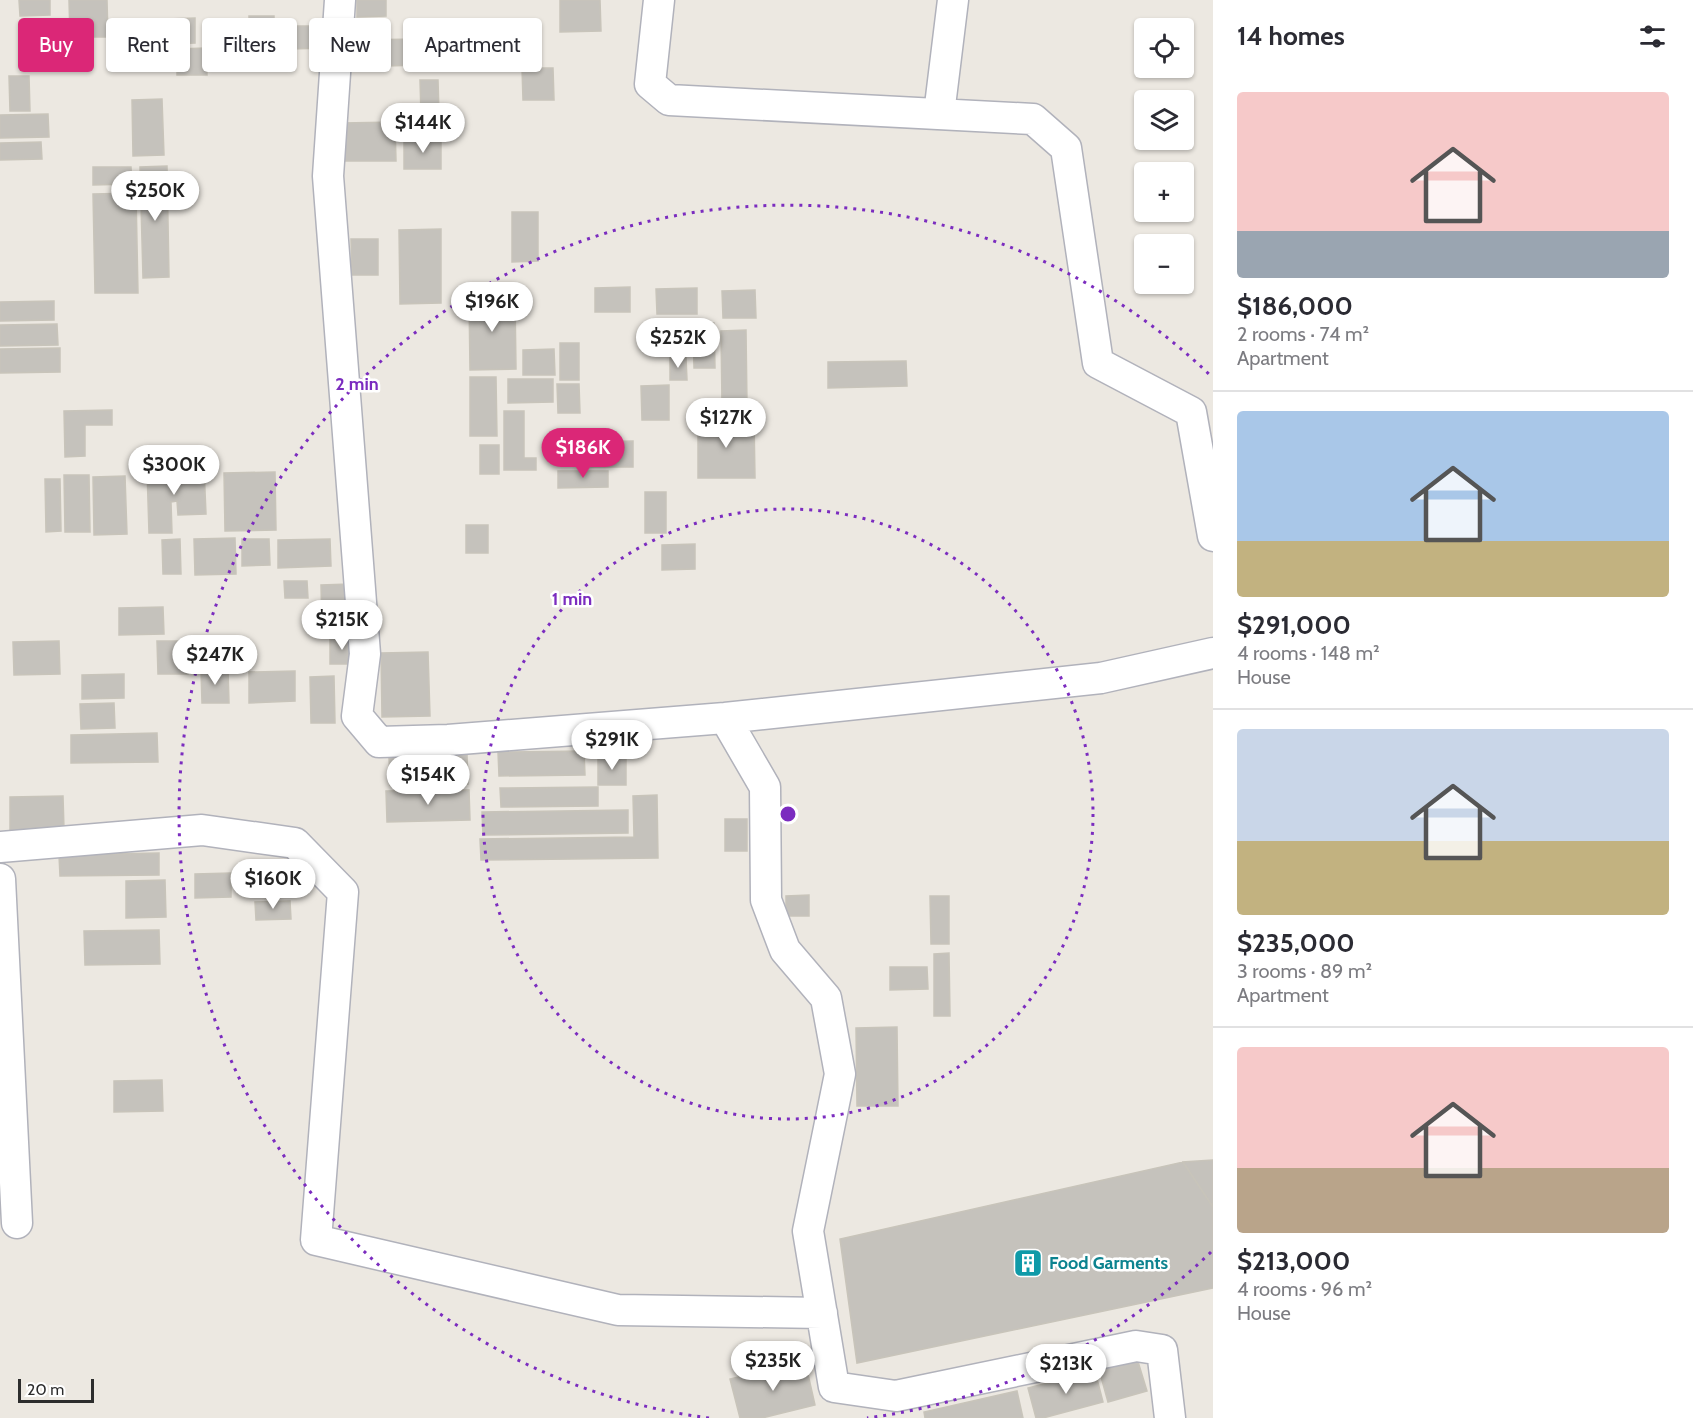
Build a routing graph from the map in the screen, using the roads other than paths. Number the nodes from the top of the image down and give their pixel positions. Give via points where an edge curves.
1 (340, 0) edge
2 (659, 0) edge
3 (953, 0) edge
4 (939, 114) junction
5 (1213, 536) edge
6 (1213, 653) edge
7 (725, 718) junction
8 (0, 847) edge
9 (0, 879) edge
10 (17, 1223) dead end
11 (822, 1313) junction
12 (1170, 1418) edge

1 - 7 street via 328,176 364,654 357,716 379,742
2 - 4 street via 650,84 669,100
3 - 4 street
4 - 5 street via 1033,119 1066,148 1098,363 1191,412
6 - 7 street via 1101,678
7 - 11 street via 765,787 766,900 785,950 826,998 840,1074 808,1231
8 - 11 street via 202,830 296,843 343,892 316,1240 618,1310
9 - 10 street
11 - 12 street via 834,1387 896,1396 1136,1346 1162,1350

